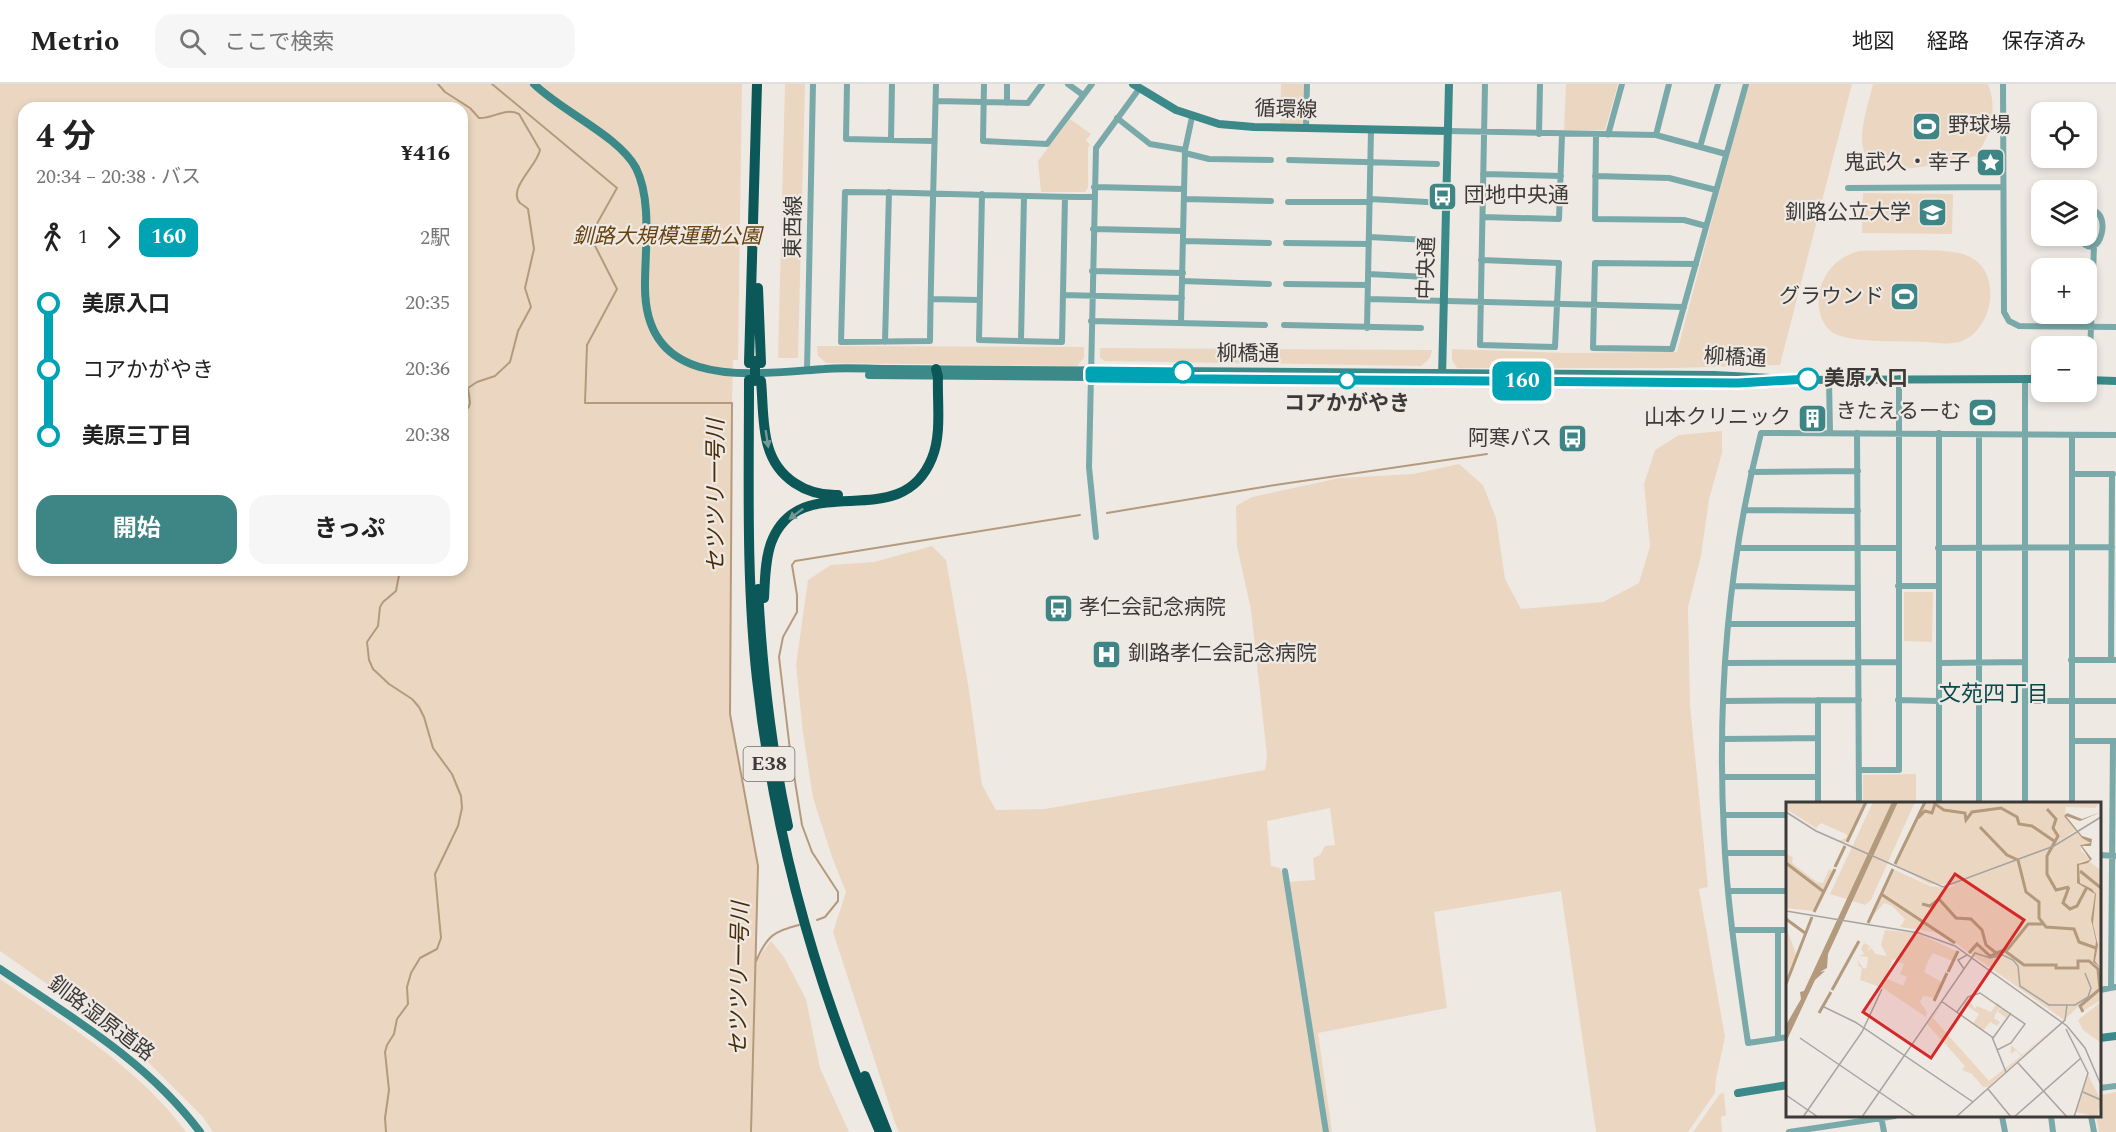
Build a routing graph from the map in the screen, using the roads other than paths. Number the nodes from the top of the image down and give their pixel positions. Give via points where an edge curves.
1 (534, 84) edge
2 (759, 84) edge
3 (813, 84) edge
4 (847, 84) edge
5 (892, 84) edge
6 (936, 84) edge
7 (984, 84) edge
8 (1007, 84) edge
9 (1042, 84) edge
10 (1068, 84) edge
11 (1092, 84) edge
12 (1307, 84) edge
13 (1449, 84) edge
14 (1485, 84) edge
15 (1540, 84) edge
16 (1622, 84) edge
17 (1669, 84) edge
18 (1718, 84) edge
19 (1746, 84) edge
20 (2003, 84) edge
21 (1136, 86) edge
22 (1083, 95) junction
23 (936, 101) junction
24 (984, 102) junction
25 (1006, 103) junction
26 (1192, 117) junction
27 (1117, 118) junction
28 (1306, 129) junction
29 (1371, 130) junction
30 (1448, 132) junction
31 (1484, 132) junction
32 (1539, 134) junction
33 (1562, 135) junction
34 (1596, 135) junction
35 (1608, 135) junction
36 (1656, 135) junction
37 (891, 140) junction
38 (934, 141) junction
39 (1700, 147) junction
40 (1185, 151) junction
41 (1726, 154) junction
42 (1271, 160) dead end
43 (1289, 160) dead end
44 (1371, 161) junction
45 (1437, 164) dead end
46 (1483, 174) junction
47 (1561, 176) junction
48 (1594, 176) junction
49 (1094, 187) junction
50 (2002, 187) junction
51 (1848, 188) dead end
52 (1184, 189) junction
53 (1716, 190) junction
54 (889, 192) junction
55 (934, 193) junction
56 (982, 194) junction
57 (1024, 196) junction
58 (1094, 196) junction
59 (1065, 197) junction
60 (1184, 199) junction
61 (1370, 200) junction
62 (1271, 201) dead end
63 (1288, 202) dead end
64 (1446, 203) junction
65 (2097, 212) edge
66 (1483, 217) junction
67 (1706, 226) junction
68 (2111, 228) dead end
69 (1093, 230) junction
70 (1184, 231) junction
71 (2109, 236) dead end
72 (1369, 240) junction
73 (1427, 240) dead end
74 (1183, 241) junction
75 (1269, 243) dead end
76 (1286, 243) dead end
77 (2097, 245) edge
78 (2094, 246) edge
79 (1481, 260) junction
80 (1696, 264) junction
81 (1092, 271) junction
82 (1182, 273) junction
83 (1368, 274) junction
84 (1426, 277) dead end
85 (1182, 281) junction
86 (1269, 284) dead end
87 (1286, 284) dead end
88 (1368, 285) junction
89 (1063, 295) junction
90 (1091, 296) junction
91 (1182, 298) junction
92 (931, 299) junction
93 (1368, 299) junction
94 (979, 300) junction
95 (1443, 302) junction
96 (1481, 302) junction
97 (1558, 304) junction
98 (1592, 305) junction
99 (1684, 307) junction
100 (1091, 321) junction
101 (1181, 323) junction
102 (1265, 325) dead end
103 (1284, 325) dead end
104 (2116, 327) edge
105 (1367, 328) junction
106 (1421, 328) dead end
107 (2091, 328) junction
108 (2091, 336) edge
109 (1021, 341) junction
110 (885, 342) junction
111 (755, 362) junction
112 (807, 371) junction
113 (936, 374) junction
114 (1090, 375) junction
115 (1442, 377) junction
116 (1899, 378) junction
117 (1829, 379) junction
118 (2025, 379) junction
119 (2031, 379) edge
120 (2097, 380) edge
121 (755, 381) junction
122 (2116, 381) edge
123 (1830, 433) junction
124 (1857, 433) junction
125 (1898, 434) junction
126 (1939, 434) junction
127 (1978, 435) junction
128 (2025, 435) junction
129 (2072, 435) junction
130 (2116, 435) edge
131 (1857, 471) junction
132 (1751, 472) junction
133 (2072, 474) junction
134 (2114, 474) edge
135 (1745, 510) junction
136 (1858, 511) junction
137 (1096, 537) dead end
138 (2071, 547) junction
139 (2112, 547) junction
140 (1738, 548) junction
141 (1858, 548) junction
142 (1898, 548) junction
143 (1938, 548) junction
144 (1978, 548) junction
145 (2025, 548) junction
146 (1733, 586) junction
147 (1898, 586) junction
148 (1938, 586) junction
149 (1858, 588) junction
150 (2114, 615) edge
151 (1728, 624) junction
152 (1858, 624) junction
153 (2071, 660) junction
154 (2114, 660) edge
155 (1898, 662) junction
156 (1978, 662) junction
157 (2025, 662) junction
158 (1726, 663) junction
159 (1858, 663) junction
160 (1939, 663) junction
161 (765, 678) junction
162 (1818, 700) junction
163 (1859, 700) junction
164 (1898, 700) junction
165 (1939, 700) junction
166 (1724, 701) junction
167 (2025, 701) junction
168 (2071, 701) junction
169 (2116, 701) edge
170 (1818, 738) junction
171 (1723, 739) junction
172 (2072, 741) junction
173 (2114, 741) edge
174 (1859, 770) junction
175 (1722, 777) junction
176 (1818, 777) junction
177 (1818, 802) edge
178 (1859, 802) edge
179 (1939, 802) edge
180 (1979, 802) edge
181 (2025, 802) edge
182 (2072, 802) edge
183 (1724, 815) junction
184 (1786, 815) edge
185 (1725, 853) junction
186 (1786, 853) edge
187 (2114, 856) edge
188 (1285, 871) dead end
189 (1728, 891) junction
190 (1786, 891) edge
191 (1732, 930) junction
192 (1778, 930) junction
193 (1786, 930) edge
194 (0, 969) edge
195 (2114, 988) edge
196 (2116, 1036) edge
197 (1786, 1037) edge
198 (1778, 1038) junction
199 (2101, 1038) edge
200 (1786, 1085) edge
201 (2116, 1086) edge
202 (2101, 1088) edge
203 (1738, 1093) dead end
204 (1881, 1117) edge
205 (2002, 1117) edge
206 (2051, 1117) edge
207 (2091, 1117) edge
208 (1841, 1124) junction
209 (200, 1132) edge
210 (880, 1132) edge
211 (887, 1132) edge
212 (1326, 1132) edge
213 (1789, 1132) edge
214 (1842, 1132) edge
215 (1884, 1132) edge
216 (2005, 1132) edge
217 (2053, 1132) edge
218 (2094, 1132) edge

1 - 112 street, 柳橋通 via 621,149 636,169 646,201 644,303 653,330 663,344 685,362 713,372
2 - 111 highway, E38
2 - 111 highway, E38
3 - 112 street, 東西線
4 - 37 street via 846,139
5 - 37 street
6 - 23 street
7 - 24 street
8 - 25 street
9 - 25 street via 1028,103
10 - 22 street
11 - 22 street
12 - 28 street
13 - 30 street, 中央通
14 - 31 street
15 - 32 street
16 - 35 street
17 - 36 street
18 - 39 street
19 - 41 street
20 - 50 street
21 - 26 street, 循環線
21 - 27 street
22 - 24 street via 1047,144 983,141
23 - 24 street
23 - 38 street
24 - 25 street
26 - 28 street, 循環線 via 1219,124
26 - 40 street
27 - 40 street via 1150,144
27 - 49 street via 1096,148
28 - 29 street, 循環線
29 - 30 street, 循環線
29 - 44 street
30 - 31 street
30 - 64 street, 中央通
31 - 32 street
31 - 46 street
32 - 33 street
33 - 34 street
33 - 47 street
34 - 35 street
34 - 48 street
35 - 36 street
36 - 39 street
37 - 38 street
38 - 55 street
39 - 41 street
40 - 42 street via 1209,159
40 - 52 street
41 - 53 street
43 - 44 street
44 - 45 street
44 - 61 street
46 - 47 street
46 - 66 street
47 - 66 street via 1559,219
48 - 53 street via 1669,178
48 - 67 street via 1595,219 1684,220
49 - 52 street
49 - 58 street
50 - 51 street
50 - 107 street via 2006,317 2019,326
52 - 60 street
53 - 67 street
54 - 55 street
54 - 110 street
54 - 110 street via 845,192 841,342
55 - 56 street
55 - 92 street
56 - 57 street
56 - 94 street
57 - 59 street
57 - 109 street
58 - 59 street
58 - 69 street
59 - 89 street
60 - 62 street
60 - 70 street
61 - 63 street
61 - 64 street
61 - 72 street
64 - 95 street, 中央通
65 - 68 street via 2106,216
66 - 79 street
67 - 80 street
69 - 70 street
69 - 81 street
70 - 74 street
71 - 77 street
72 - 73 street
72 - 76 street
72 - 83 street
74 - 75 street
74 - 82 street
78 - 107 street
79 - 96 street
79 - 97 street via 1559,263
80 - 98 street via 1594,263
80 - 99 street
81 - 82 street
81 - 90 street
82 - 85 street
83 - 84 street
83 - 88 street
85 - 86 street
85 - 91 street
87 - 88 street
88 - 93 street
89 - 90 street
89 - 109 street via 1062,342
90 - 91 street
90 - 100 street
91 - 101 street
92 - 94 street
92 - 110 street via 930,341
93 - 95 street
93 - 105 street
94 - 109 street via 979,340
95 - 96 street
95 - 115 street, 中央通
96 - 97 street
96 - 97 street via 1480,345 1556,347
97 - 98 street
98 - 99 street
98 - 99 street via 1593,348 1672,349
100 - 101 street
100 - 114 street
101 - 102 street
103 - 105 street
104 - 107 street
105 - 106 street
107 - 108 street
111 - 121 highway, E38, bridge
112 - 113 street, 柳橋通
113 - 114 street, 柳橋通
121 -> 113 highway via 767,445 782,472 805,490 817,493 876,494 905,483 924,460
113 -> 161 highway via 935,450 916,484 876,501 828,502 802,508 771,542 765,579
114 - 115 street, 柳橋通
114 - 137 street via 1089,467
115 - 117 street, 柳橋通 via 1738,383
116 - 117 street, 柳橋通
116 - 118 street, 柳橋通
116 - 125 street
117 - 123 street
118 - 119 street, 柳橋通
118 - 128 street
120 - 122 street
121 - 161 highway, E38 via 757,572
121 - 210 highway, E38 via 750,572 767,754 780,824 818,964 844,1044
123 - 124 street
123 - 132 street via 1761,433
124 - 125 street
124 - 131 street
125 - 126 street
125 - 142 street
126 - 127 street
126 - 143 street
127 - 128 street
127 - 144 street
128 - 129 street
128 - 145 street
129 - 130 street
129 - 133 street
131 - 132 street
131 - 136 street
132 - 135 street
133 - 134 street
133 - 138 street
134 - 139 street
135 - 136 street
135 - 140 street
136 - 141 street
138 - 139 street
138 - 145 street
138 - 153 street
139 - 150 street
140 - 141 street
140 - 146 street
141 - 142 street
141 - 149 street
142 - 147 street
143 - 144 street
143 - 148 street
144 - 145 street
144 - 156 street
145 - 157 street
146 - 149 street
146 - 151 street
147 - 148 street
147 - 155 street
148 - 160 street
149 - 152 street
150 - 154 street
151 - 152 street
151 - 158 street
152 - 159 street
153 - 154 street
153 - 168 street
155 - 159 street
155 - 164 street
156 - 157 street
156 - 160 street
156 - 180 street
157 - 167 street
158 - 159 street
158 - 166 street
159 - 163 street
160 - 165 street
161 - 211 highway, E38 via 787,822 804,894 848,1032
162 - 163 street
162 - 166 street
162 - 170 street
163 - 174 street
164 - 165 street
164 - 174 street via 1899,770
165 - 179 street
166 - 171 street
167 - 168 street
167 - 181 street
168 - 169 street
168 - 172 street
170 - 171 street
170 - 176 street
171 - 175 street
172 - 173 street
172 - 182 street
173 - 187 street
174 - 178 street
175 - 176 street
175 - 183 street
176 - 177 street
183 - 184 street
183 - 185 street
185 - 186 street
185 - 189 street
187 - 195 street
188 - 212 street
189 - 190 street
189 - 191 street
191 - 192 street
191 - 198 street via 1748,1043
192 - 193 street
192 - 198 street
194 - 209 street, 釧路湿原道路 via 112,1044
196 - 199 street
197 - 198 street
200 - 203 street
201 - 202 street
204 - 208 street
204 - 215 street
205 - 216 street
206 - 217 street
207 - 218 street
208 - 213 street
208 - 214 street

